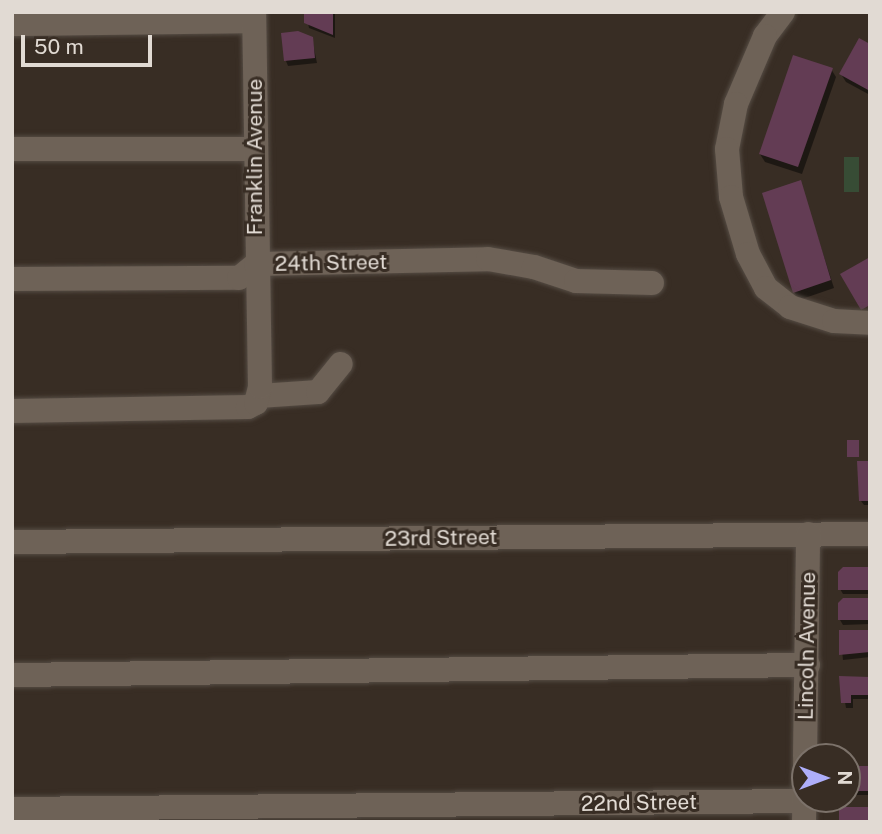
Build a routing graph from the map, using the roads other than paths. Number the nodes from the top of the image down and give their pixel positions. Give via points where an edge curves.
1 (783, 12) edge
2 (254, 17) edge
3 (12, 24) edge
4 (12, 149) edge
5 (255, 149) junction
6 (256, 264) junction
7 (12, 279) edge
8 (652, 283) dead end
9 (870, 323) edge
10 (341, 364) dead end
11 (260, 391) junction
12 (12, 411) edge
13 (808, 534) junction
14 (870, 534) edge
15 (12, 542) edge
16 (808, 665) junction
17 (12, 675) edge
18 (806, 743) edge
19 (12, 809) edge
20 (791, 811) edge

1 - 9 street via 765,36 736,104 727,149 731,197 748,254 766,288 790,307 834,321
2 - 3 street
2 - 5 street, Franklin Avenue
4 - 5 street
5 - 6 street, Franklin Avenue
6 - 7 street, 24th Street via 239,278
6 - 8 street, 24th Street via 488,259 576,281
6 - 11 street, Franklin Avenue
10 - 11 street via 318,392
11 - 12 street via 248,407
13 - 14 street, 23rd Street
13 - 15 street, 23rd Street
13 - 16 street, Lincoln Avenue
16 - 17 street
16 - 18 street, Lincoln Avenue
19 - 20 street, 22nd Street

